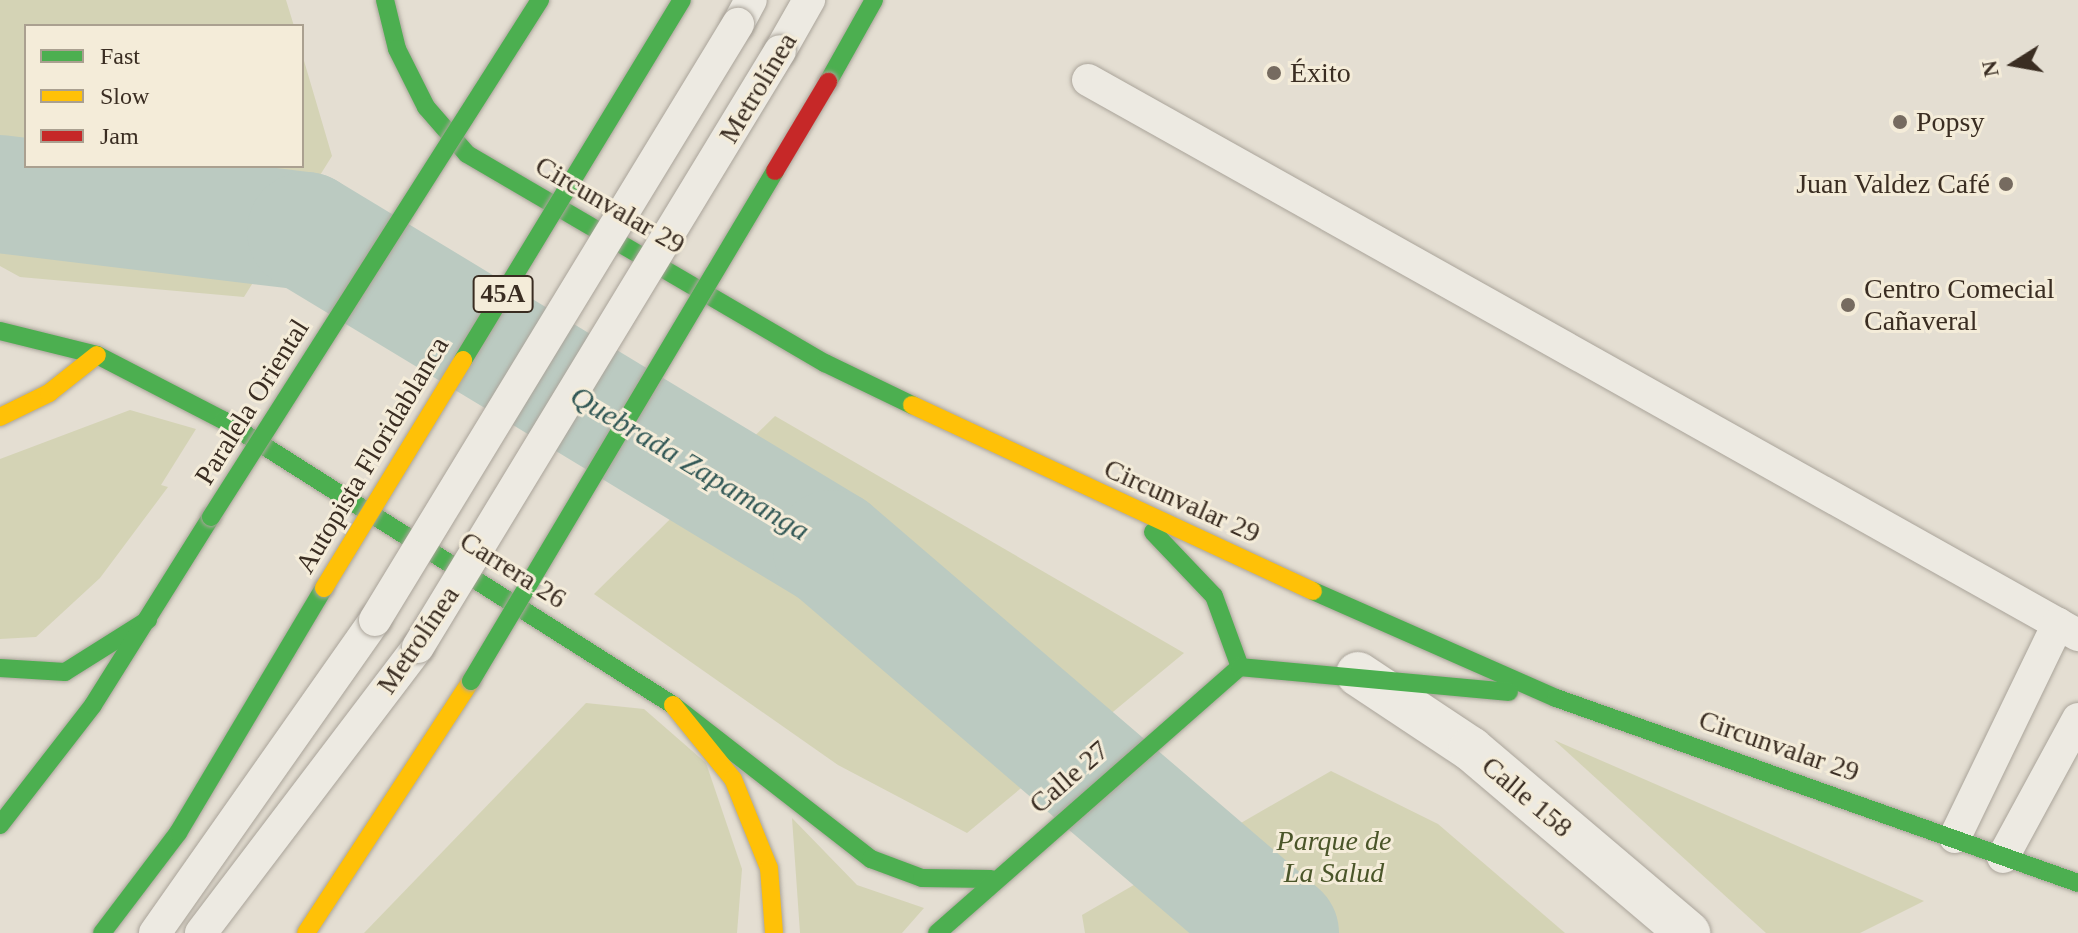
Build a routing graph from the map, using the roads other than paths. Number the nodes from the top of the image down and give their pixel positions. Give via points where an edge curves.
1 (385, 0) edge
2 (540, 0) edge
3 (682, 0) edge
4 (809, 0) edge
5 (874, 0) edge
6 (744, 12) edge
7 (1088, 80) dead end
8 (0, 331) edge
9 (97, 355) junction
10 (0, 417) edge
11 (1122, 506) junction
12 (150, 619) junction
13 (2068, 630) edge
14 (1240, 667) junction
15 (0, 668) edge
16 (1358, 674) junction
17 (1556, 698) junction
18 (673, 705) junction
19 (2078, 719) edge
20 (0, 825) edge
21 (1955, 837) junction
22 (2003, 857) junction
23 (991, 879) junction
24 (2078, 883) edge
25 (102, 933) edge
26 (155, 933) edge
27 (201, 933) edge
28 (306, 933) edge
29 (774, 933) edge
30 (937, 933) edge
31 (1688, 933) edge

1 - 11 main road, Circunvalar 29 via 397,49 426,107 467,154 825,363
2 - 12 main road, Paralela Oriental, bridge
3 - 25 main road, Autopista Floridablanca / 45A, bridge via 178,833
4 - 27 lane, Metrolínea, bridge via 418,647
5 - 28 main road, bridge via 471,681
6 - 26 lane, Metrolínea, bridge via 375,620
7 - 13 lane
8 - 9 main road, Carrera 26
9 - 10 main road via 49,393
9 - 18 main road, Carrera 26 via 223,420
11 - 14 main road via 1188,561 1214,596
11 - 17 main road, Circunvalar 29
12 - 15 main road via 65,672
12 - 20 main road, Paralela Oriental
13 - 21 lane
14 - 16 main road
14 - 23 main road, Calle 27
16 - 17 main road
16 - 31 street, Calle 158 via 1471,749
17 - 21 main road, Circunvalar 29
18 - 23 main road, Carrera 26 via 871,859 922,878
18 - 29 main road via 733,779 769,868
19 - 22 lane
21 - 22 main road, Circunvalar 29
22 - 24 main road, Circunvalar 29
23 - 30 main road, Calle 27

